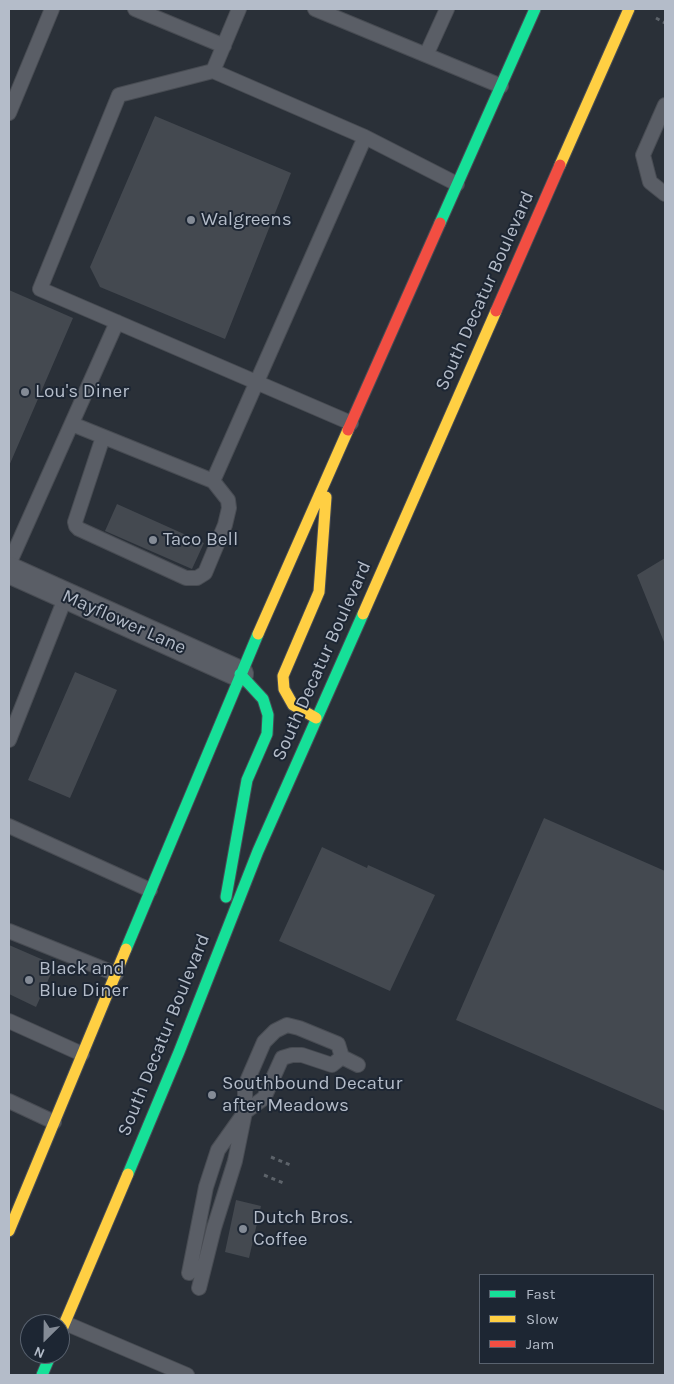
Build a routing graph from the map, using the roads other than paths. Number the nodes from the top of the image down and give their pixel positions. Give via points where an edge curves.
1 (52, 9) edge
2 (135, 9) edge
3 (239, 9) edge
4 (315, 9) edge
5 (447, 9) edge
6 (535, 9) edge
7 (629, 9) edge
8 (224, 46) junction
9 (427, 53) junction
10 (213, 71) junction
11 (501, 86) junction
12 (665, 105) edge
13 (9, 114) edge
14 (364, 137) junction
15 (457, 184) junction
16 (665, 194) edge
17 (117, 322) junction
18 (257, 382) junction
19 (352, 423) junction
20 (72, 424) junction
21 (103, 437) junction
22 (328, 475) junction
23 (214, 482) junction
24 (9, 564) edge
25 (9, 570) edge
26 (66, 596) junction
27 (240, 674) junction
28 (316, 718) junction
29 (9, 740) edge
30 (9, 826) edge
31 (150, 890) junction
32 (9, 931) edge
33 (216, 955) junction
34 (116, 974) junction
35 (9, 1021) edge
36 (82, 1054) junction
37 (342, 1057) junction
38 (358, 1065) dead end
39 (9, 1101) edge
40 (244, 1112) junction
41 (54, 1122) junction
42 (9, 1231) edge
43 (189, 1273) dead end
44 (199, 1288) dead end
45 (68, 1314) edge
46 (70, 1331) edge
47 (187, 1375) edge

1 - 13 lane
2 - 8 lane
3 - 8 lane
4 - 9 lane
5 - 9 lane
6 - 11 main road
7 - 28 main road, South Decatur Boulevard
8 - 10 lane
9 - 11 lane
10 - 14 lane
10 - 17 lane via 119,95 40,289
11 - 15 main road
12 - 16 lane via 643,155 650,182
14 - 15 lane
14 - 18 lane
15 - 19 main road
17 - 18 lane
17 - 20 lane
18 - 19 lane
18 - 23 lane
19 - 22 main road
20 - 21 lane
20 - 24 lane
21 - 23 lane
21 - 23 lane via 76,526 186,578 197,578 205,573 225,525 228,500
22 - 27 main road
22 - 28 main road via 319,592 283,676 284,689 293,705
25 - 26 street, Mayflower Lane
26 - 27 street, Mayflower Lane
26 - 29 lane
27 - 31 main road
27 - 33 main road via 264,699 268,734 247,780
28 - 33 main road, South Decatur Boulevard
30 - 31 lane
31 - 34 main road
32 - 34 lane
33 - 45 main road, South Decatur Boulevard via 179,1052
34 - 36 main road
35 - 36 lane
36 - 41 main road
37 - 38 lane
37 - 40 lane via 332,1065 302,1055 282,1058 264,1098
37 - 40 lane via 338,1044 299,1028 287,1025 275,1031 264,1042 245,1086
39 - 41 lane
40 - 43 lane via 218,1150 206,1187
40 - 44 lane via 235,1161
41 - 42 main road
46 - 47 lane

